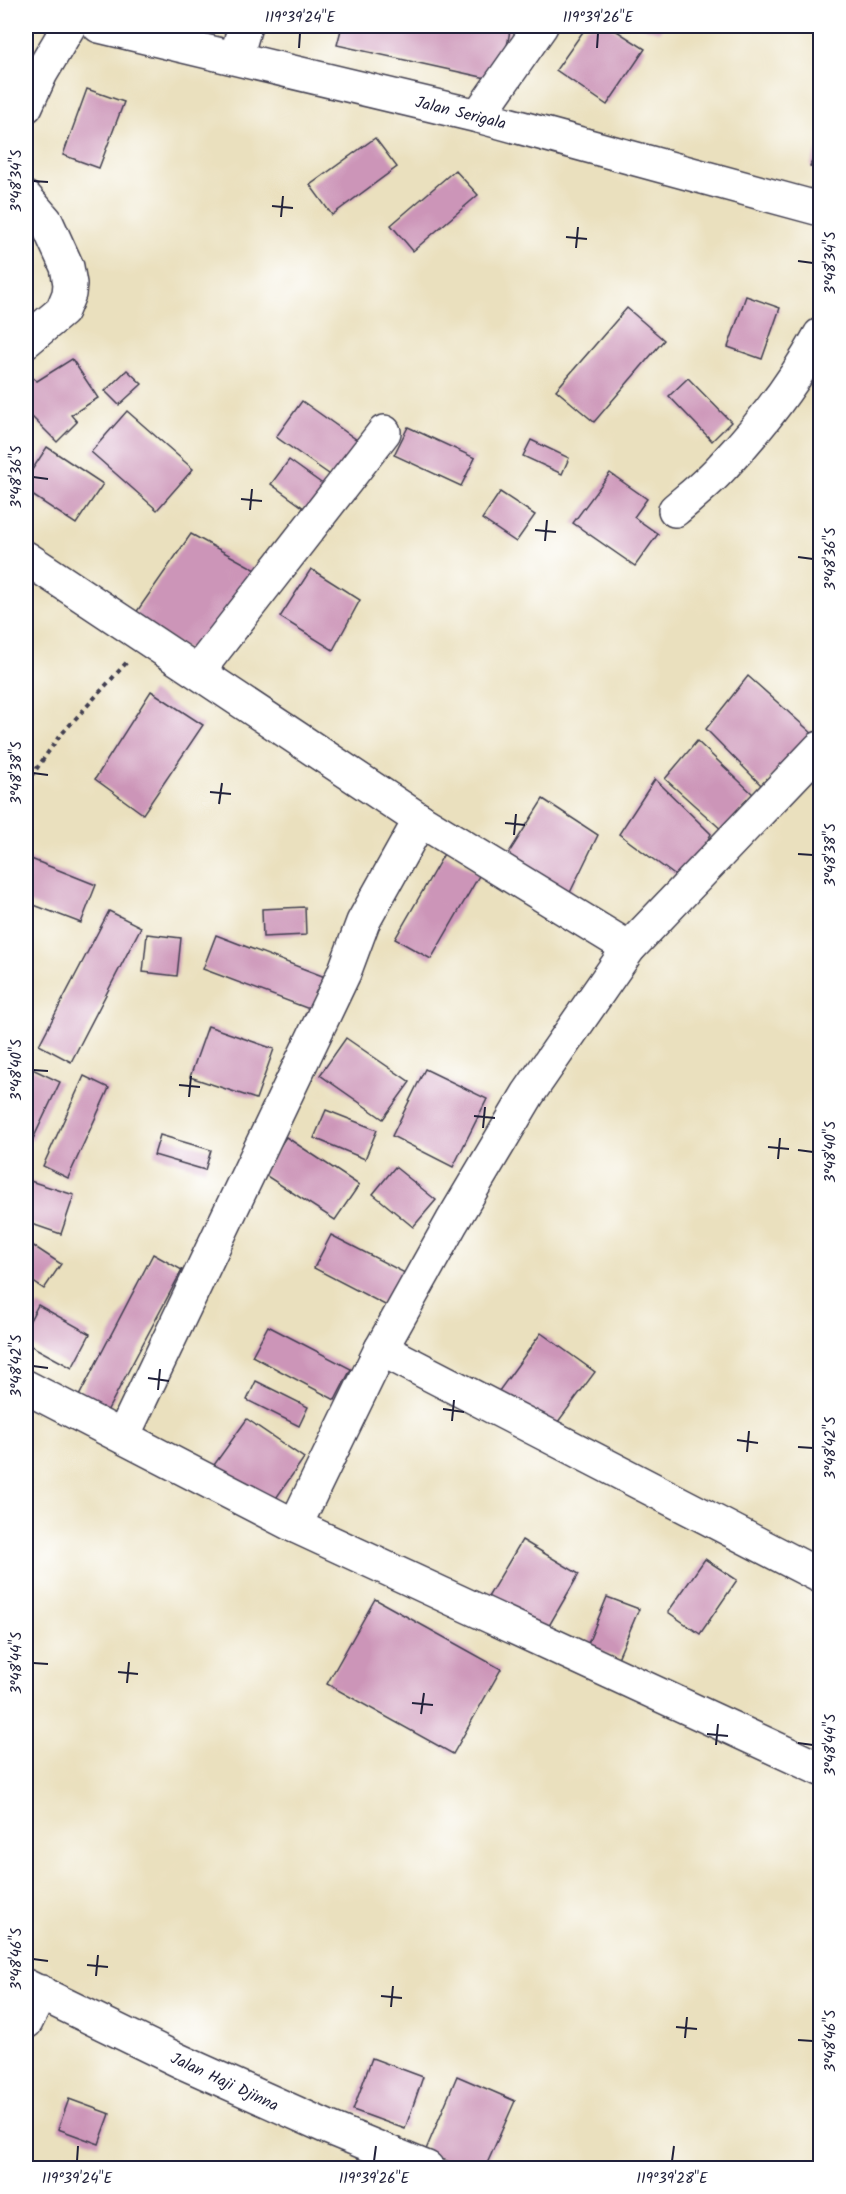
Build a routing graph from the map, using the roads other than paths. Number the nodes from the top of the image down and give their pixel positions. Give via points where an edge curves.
1 (69, 26) edge
2 (99, 26) edge
3 (245, 26) edge
4 (541, 26) edge
5 (236, 57) junction
6 (26, 106) edge
7 (478, 116) junction
8 (26, 198) edge
9 (820, 209) edge
10 (820, 335) edge
11 (26, 341) edge
12 (384, 432) dead end
13 (675, 510) dead end
14 (26, 558) edge
15 (198, 671) junction
16 (820, 748) edge
17 (420, 820) junction
18 (629, 948) junction
19 (381, 1349) junction
20 (26, 1387) edge
21 (123, 1436) junction
22 (295, 1526) junction
23 (820, 1576) edge
24 (820, 1769) edge
25 (33, 1989) edge
26 (26, 2022) edge
27 (427, 2169) edge

1 - 6 street
2 - 5 street, Jalan Serigala
3 - 5 street
4 - 7 street
5 - 7 street, Jalan Serigala
7 - 9 street, Jalan Serigala
8 - 11 street via 46,221 68,267 70,284 62,311
10 - 13 street via 780,399 723,467
12 - 15 street
14 - 15 street
15 - 17 street
16 - 18 street
17 - 18 street
17 - 21 street via 363,922 339,982
18 - 19 street via 528,1094
19 - 22 street
19 - 23 street
20 - 21 street
21 - 22 street
22 - 24 street
25 - 26 street
25 - 27 street, Jalan Haji Djinna via 191,2066

